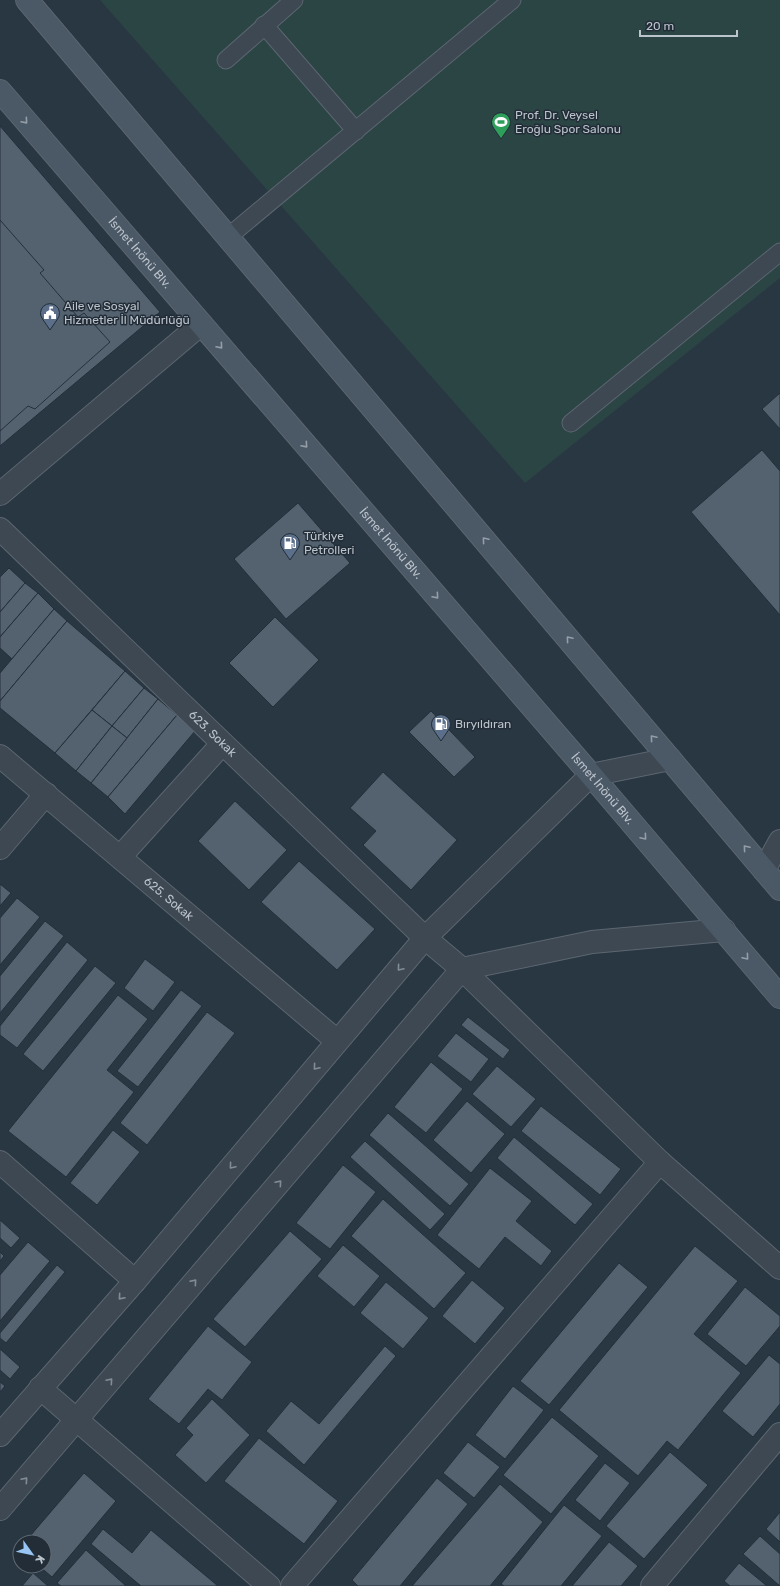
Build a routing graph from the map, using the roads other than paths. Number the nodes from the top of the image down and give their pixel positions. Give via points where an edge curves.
1 (294, 0) edge
2 (512, 0) edge
3 (33, 2) edge
4 (264, 25) junction
5 (226, 60) dead end
6 (0, 91) edge
7 (356, 130) junction
8 (228, 237) junction
9 (780, 252) edge
10 (201, 324) junction
11 (572, 423) dead end
12 (0, 494) edge
13 (0, 529) edge
14 (222, 744) junction
15 (0, 756) edge
16 (670, 759) junction
17 (591, 775) junction
18 (46, 794) junction
19 (780, 841) edge
20 (0, 848) edge
21 (120, 858) junction
22 (764, 870) junction
23 (780, 889) edge
24 (724, 930) junction
25 (425, 938) junction
26 (462, 969) junction
27 (780, 997) edge
28 (337, 1041) junction
29 (0, 1162) edge
30 (660, 1162) junction
31 (780, 1268) edge
32 (135, 1281) junction
33 (40, 1388) junction
34 (76, 1420) junction
35 (780, 1434) edge
36 (0, 1435) edge
37 (0, 1509) edge
38 (269, 1586) edge
39 (292, 1586) edge
40 (652, 1586) edge

1 - 4 lane
2 - 7 lane
3 - 8 main road
4 - 5 lane
4 - 7 lane
6 -> 10 main road, İsmet İnönü Blv.
7 - 8 lane
16 -> 8 main road
9 - 11 lane
10 - 12 street
10 -> 17 main road, İsmet İnönü Blv.
13 - 14 street, 623. Sokak
14 - 21 street
14 - 25 street, 623. Sokak
15 - 18 street, 625. Sokak
16 - 17 street
22 -> 16 main road
17 -> 24 main road, İsmet İnönü Blv.
17 - 25 street
18 - 20 street
18 - 21 street, 625. Sokak
19 - 22 street
21 - 28 street, 625. Sokak
22 - 23 main road
24 - 26 street via 592,942
24 -> 27 main road, İsmet İnönü Blv.
25 - 26 street, 623. Sokak
25 -> 28 street
26 - 30 street, 623. Sokak
34 -> 26 street
28 -> 32 street
29 - 32 street
30 - 31 street, 623. Sokak
30 - 39 street
32 -> 33 street
33 - 34 street
33 - 36 street
37 -> 34 street
34 - 38 street
35 - 40 street

